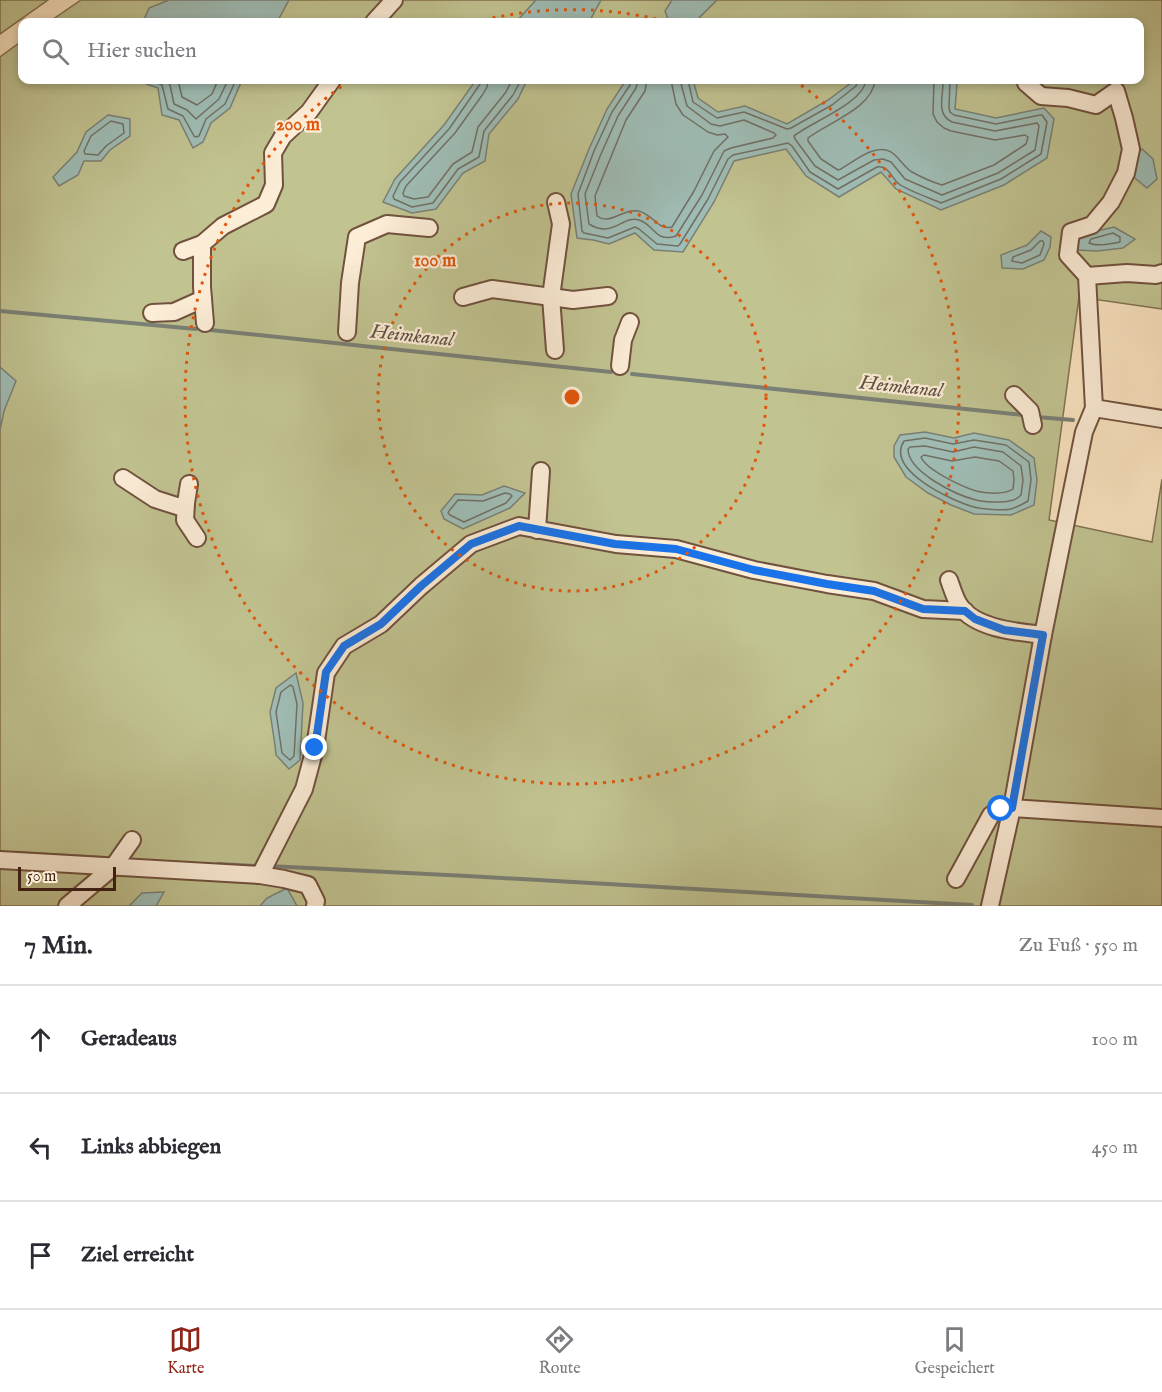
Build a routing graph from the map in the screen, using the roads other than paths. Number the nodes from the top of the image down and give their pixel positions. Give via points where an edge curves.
1 (394, 0) edge
2 (378, 18) edge
3 (329, 84) edge
4 (1027, 84) edge
5 (556, 202) dead end
6 (429, 228) dead end
7 (202, 244) junction
8 (183, 251) dead end
9 (1162, 273) edge
10 (1087, 276) junction
11 (608, 296) dead end
12 (463, 297) dead end
13 (551, 297) junction
14 (203, 299) junction
15 (153, 313) dead end
16 (630, 322) dead end
17 (205, 323) dead end
18 (347, 332) dead end
19 (555, 350) dead end
20 (620, 366) dead end
21 (1014, 395) dead end
22 (1094, 408) junction
23 (1162, 419) edge
24 (1033, 425) dead end
25 (541, 471) dead end
26 (123, 477) dead end
27 (189, 484) dead end
28 (186, 503) junction
29 (537, 530) junction
30 (197, 538) dead end
31 (949, 580) dead end
32 (965, 611) junction
33 (1043, 635) junction
34 (1012, 808) junction
35 (1162, 818) edge
36 (132, 840) dead end
37 (0, 860) edge
38 (117, 861) junction
39 (263, 869) junction
40 (956, 879) dead end
41 (67, 906) edge
42 (315, 906) edge
43 (990, 906) edge

1 - 2 lane
3 - 7 lane via 273,153 274,185 266,204 223,226
4 - 10 lane via 1041,96 1096,105 1116,92 1131,148 1126,173 1111,202 1092,225 1071,232 1068,255
5 - 13 lane via 561,224
6 - 18 lane via 387,224 357,237
7 - 8 lane
7 - 14 lane
9 - 10 lane
10 - 22 lane
11 - 13 lane via 573,300
12 - 13 lane via 492,289
13 - 19 lane
14 - 15 lane via 174,312
14 - 17 lane
16 - 20 lane
21 - 24 lane via 1030,411
22 - 23 lane
22 - 33 lane via 1084,432
25 - 29 lane
26 - 28 lane via 155,499 180,507
27 - 28 lane
28 - 30 lane via 185,520
29 - 32 lane via 615,544 676,549 754,570 874,591 923,609
29 - 39 lane via 519,526 471,544 381,624 344,646 326,672 315,748 304,789
31 - 32 lane
32 - 33 lane via 1004,630
33 - 34 lane
34 - 35 lane
34 - 40 lane via 991,815
34 - 43 lane
36 - 38 lane
37 - 38 lane
38 - 39 lane
38 - 41 lane
39 - 42 lane via 308,885

